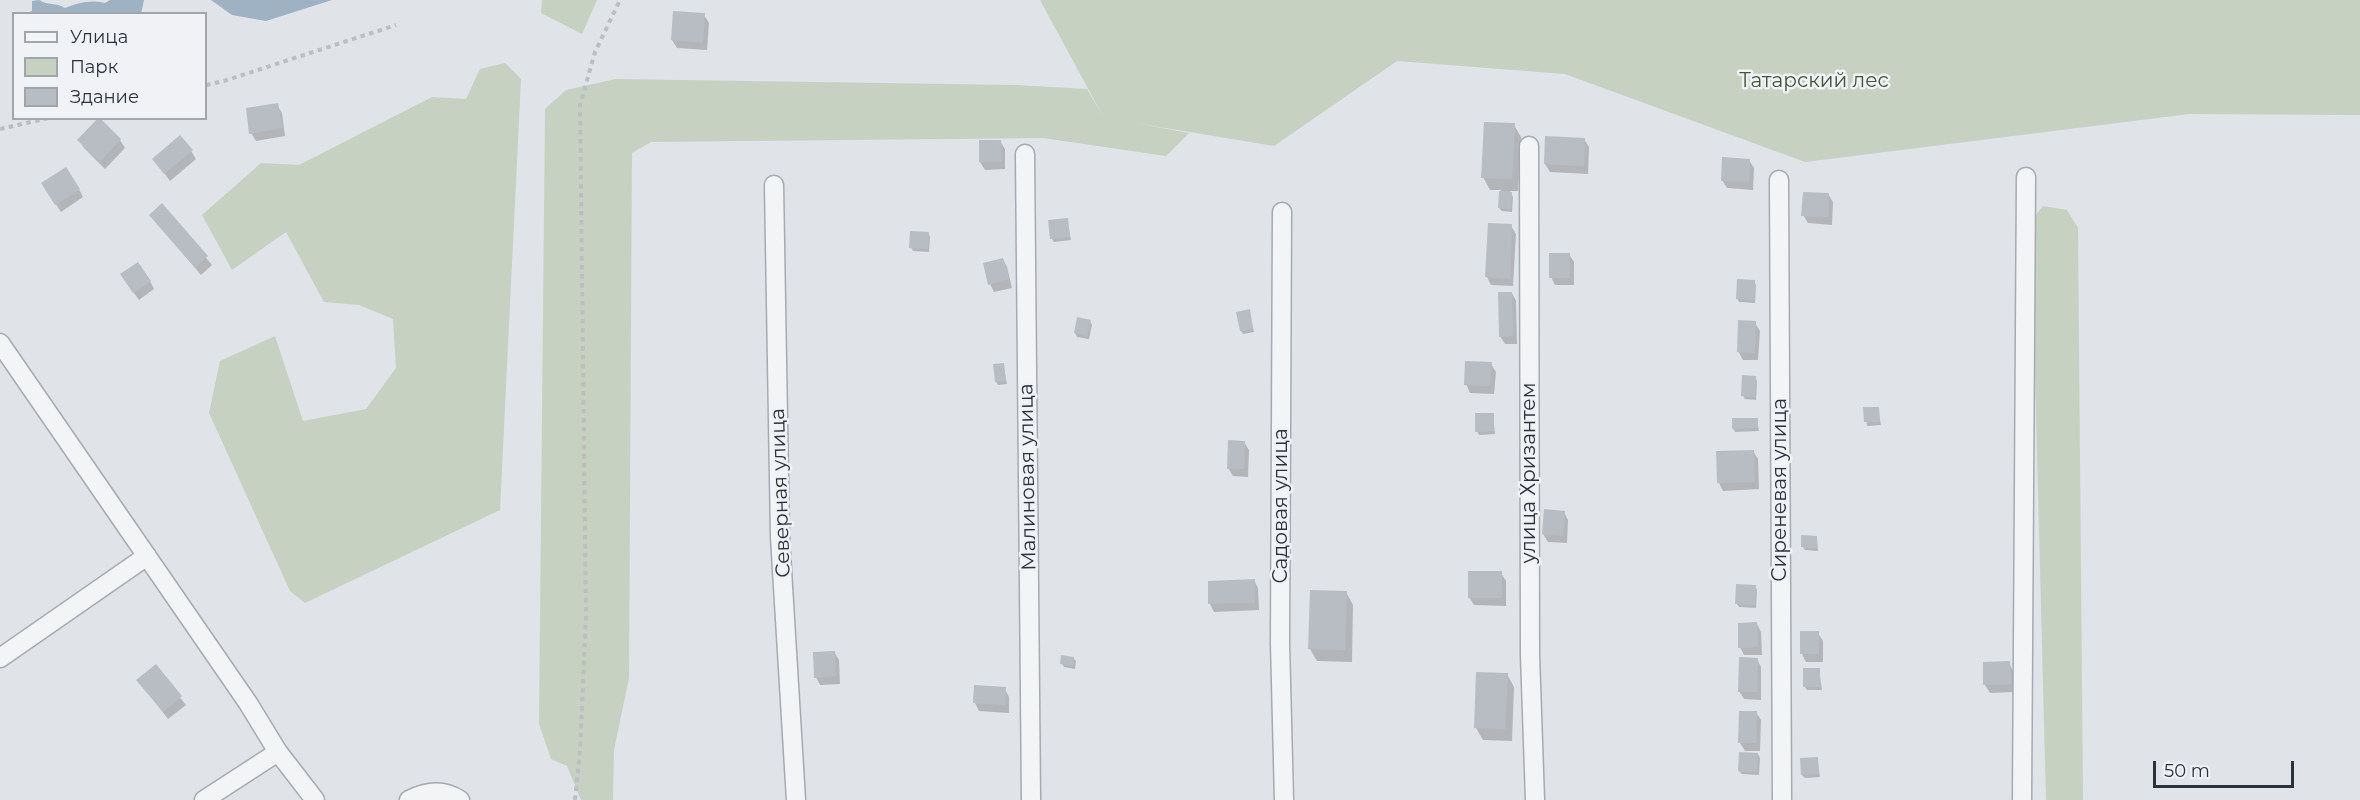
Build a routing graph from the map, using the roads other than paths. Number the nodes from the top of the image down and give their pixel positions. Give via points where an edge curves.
1 (1529, 146) dead end
2 (1025, 154) dead end
3 (2026, 177) dead end
4 (1779, 180) dead end
5 (774, 185) dead end
6 (1282, 212) dead end
7 (3, 354) edge
8 (147, 556) junction
9 (0, 658) edge
10 (278, 752) junction
11 (204, 800) edge
12 (315, 800) edge
13 (409, 800) edge
14 (460, 800) edge
15 (796, 800) edge
16 (1031, 800) edge
17 (1284, 800) edge
18 (1535, 800) edge
19 (1782, 800) edge
20 (2022, 800) edge

1 - 18 street, улица Хризантем via 1530,655
2 - 16 street, Малиновая улица
3 - 20 street
4 - 19 street, Сиреневая улица
5 - 15 street, Северная улица via 780,537
6 - 17 street, Садовая улица via 1280,643
7 - 8 street
8 - 9 street
8 - 10 street
10 - 11 street
10 - 12 street
13 - 14 street via 438,792

